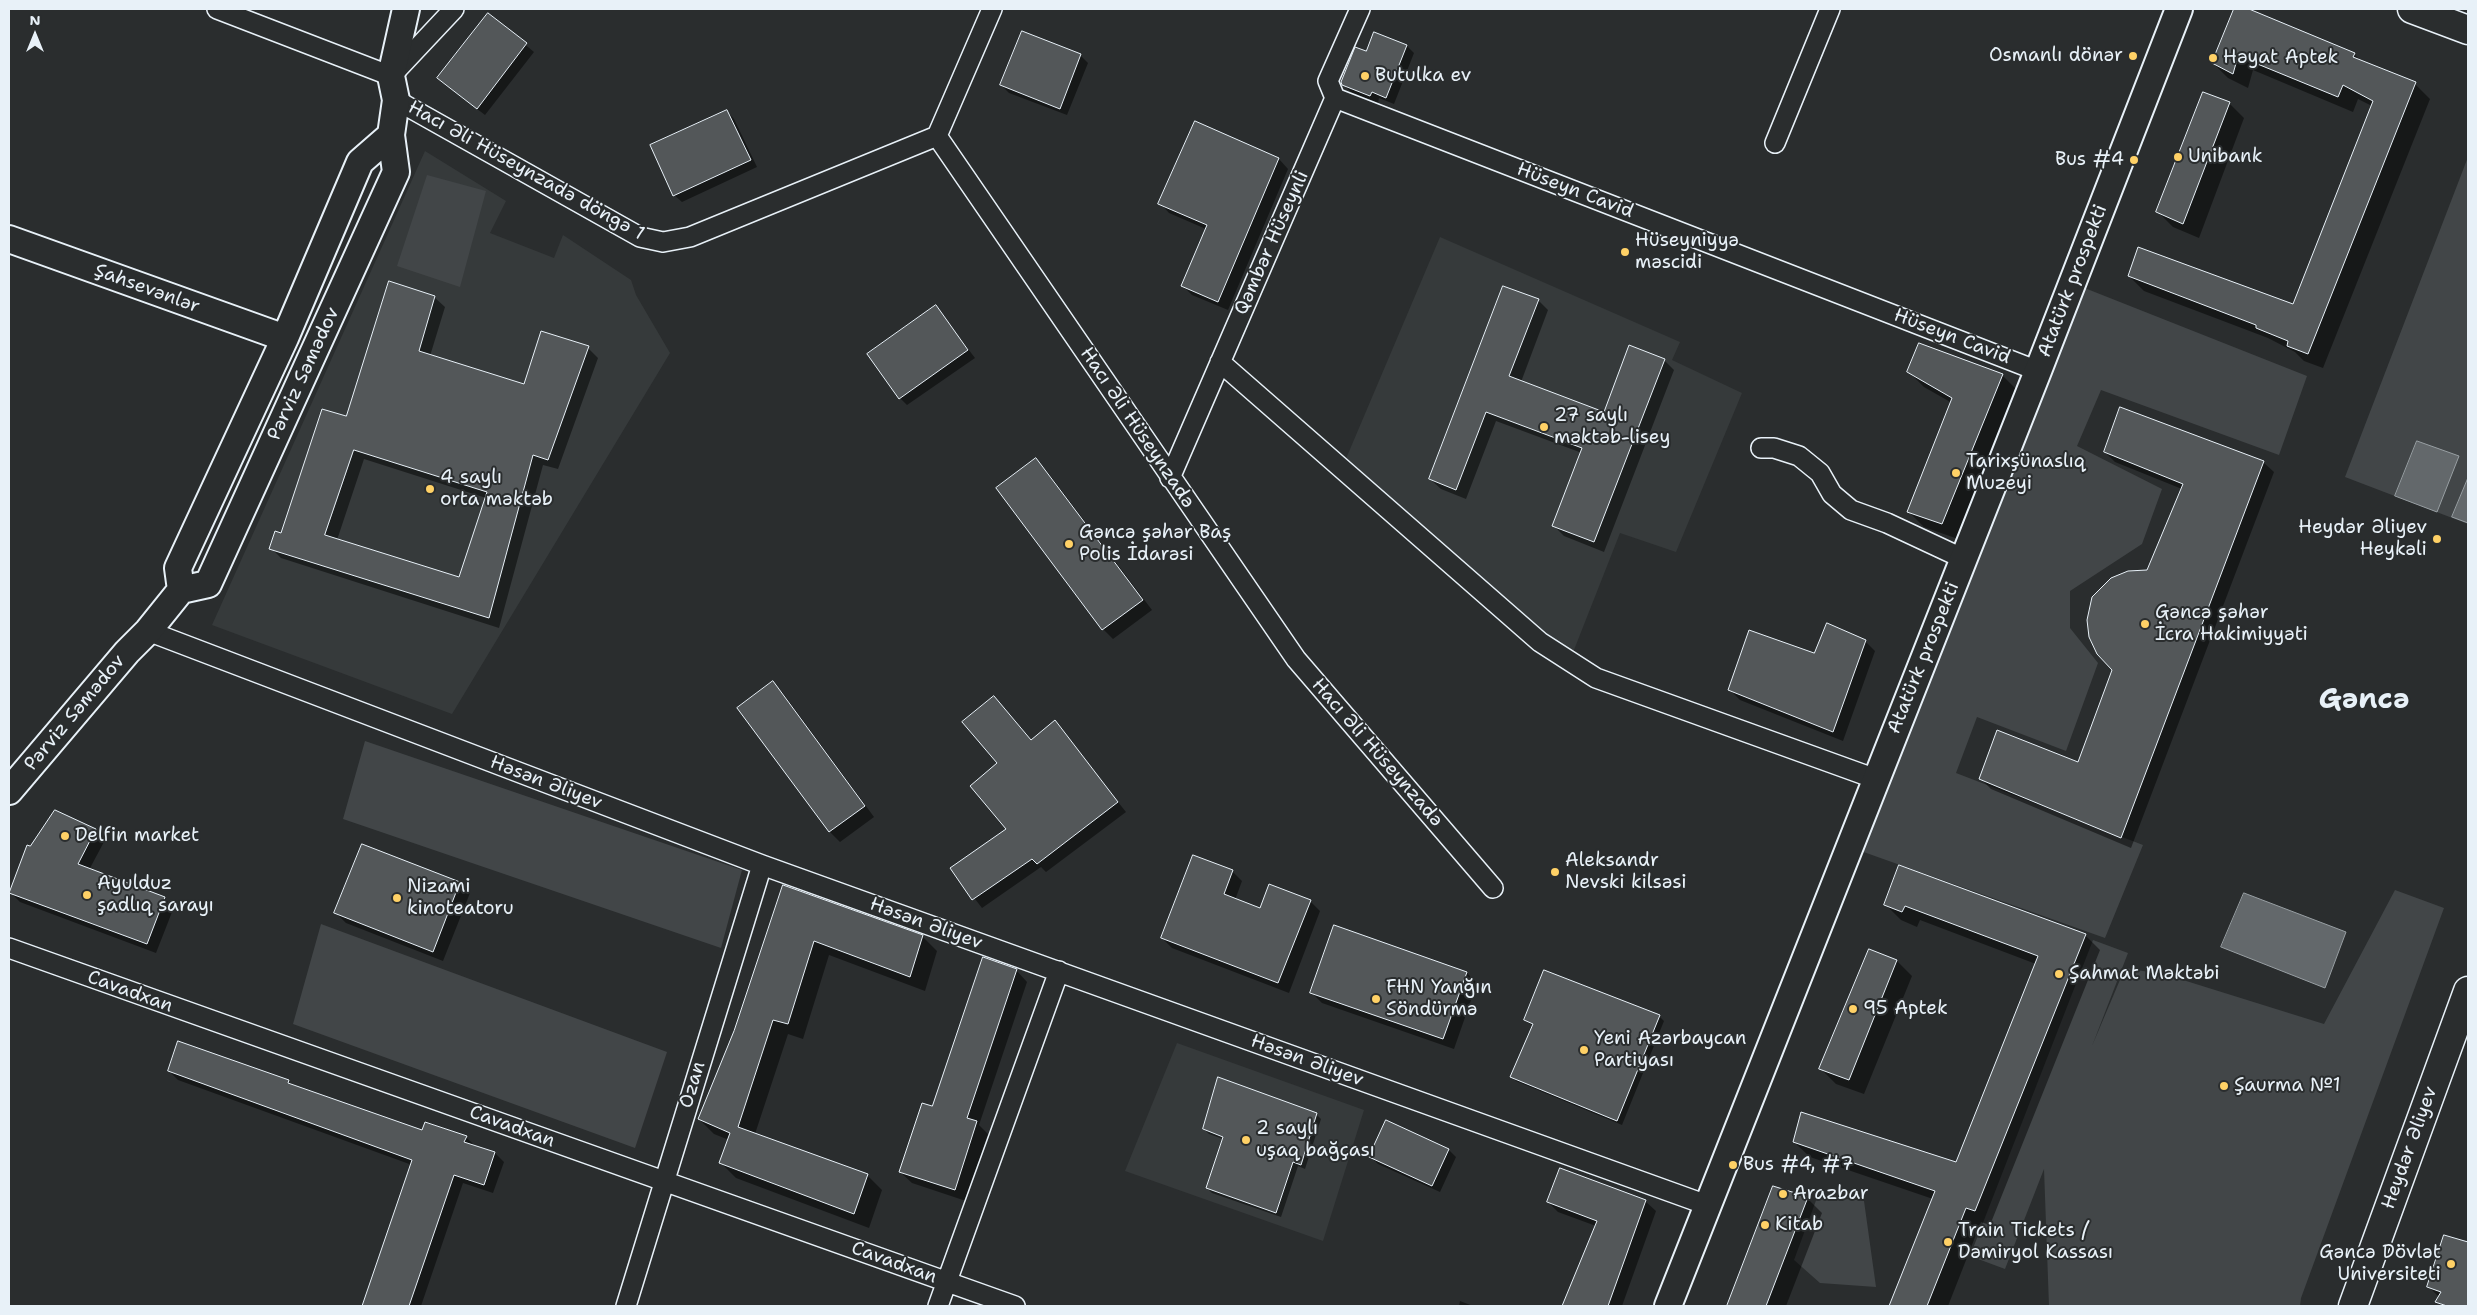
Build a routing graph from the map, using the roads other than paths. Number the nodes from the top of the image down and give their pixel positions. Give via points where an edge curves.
1 (217, 9) edge
2 (406, 9) edge
3 (454, 9) edge
4 (992, 9) edge
5 (1360, 9) edge
6 (1830, 9) edge
7 (2179, 9) edge
8 (2412, 9) edge
9 (2468, 30) edge
10 (394, 88) junction
11 (1335, 98) junction
12 (391, 135) junction
13 (937, 136) junction
14 (1776, 143) dead end
15 (9, 239) edge
16 (285, 338) junction
17 (1220, 362) junction
18 (2038, 371) junction
19 (1761, 448) dead end
20 (1170, 478) junction
21 (1964, 559) junction
22 (181, 590) junction
23 (148, 631) junction
24 (1876, 779) junction
25 (9, 791) edge
26 (762, 865) junction
27 (1493, 888) dead end
28 (9, 948) edge
29 (1058, 971) junction
30 (2468, 991) edge
31 (664, 1181) junction
32 (1708, 1205) junction
33 (947, 1282) junction
34 (626, 1306) edge
35 (938, 1306) edge
36 (1015, 1306) edge
37 (1668, 1306) edge
38 (2352, 1306) edge

1 - 10 street, Hacı Əli Hüseynzadə döngə 1
2 - 10 street, Pərviz Səmədov
3 - 10 street
4 - 13 street
5 - 11 street via 1328,81
6 - 14 street
7 - 18 street, Atatürk prospekti
8 - 9 main road
10 - 12 street, Pərviz Səmədov
10 - 13 street, Hacı Əli Hüseynzadə döngə 1 via 640,237 664,242 690,237
11 - 17 street, Qəmbər Hüseynli
11 - 18 street, Hüseyn Cavid
12 - 16 street, Pərviz Səmədov via 360,162
12 - 22 street, Pərviz Səmədov via 396,172 208,584
13 - 20 street, Hacı Əli Hüseynzadə
15 - 16 street, Şahsevənlər
16 - 22 street, Pərviz Səmədov via 178,568
17 - 20 street, Qəmbər Hüseynli
17 - 24 street via 1540,642 1596,678
18 - 21 street, Atatürk prospekti
19 - 21 street via 1774,448 1798,456 1820,473 1832,494 1851,510
20 - 27 street, Hacı Əli Hüseynzadə via 1296,659
21 - 24 street, Atatürk prospekti
22 - 23 street, Pərviz Səmədov
23 - 25 street, Pərviz Səmədov
23 - 26 street, Həsən Əliyev
24 - 32 street, Atatürk prospekti
26 - 29 street, Həsən Əliyev
26 - 31 street, Ozan
28 - 31 street, Cavadxan
29 - 32 street, Həsən Əliyev
29 - 33 street
30 - 38 main road, Heydər Əliyev
31 - 33 street, Cavadxan
31 - 34 street, Ozan
32 - 37 street, Atatürk prospekti
33 - 35 street
33 - 36 street, Cavadxan

